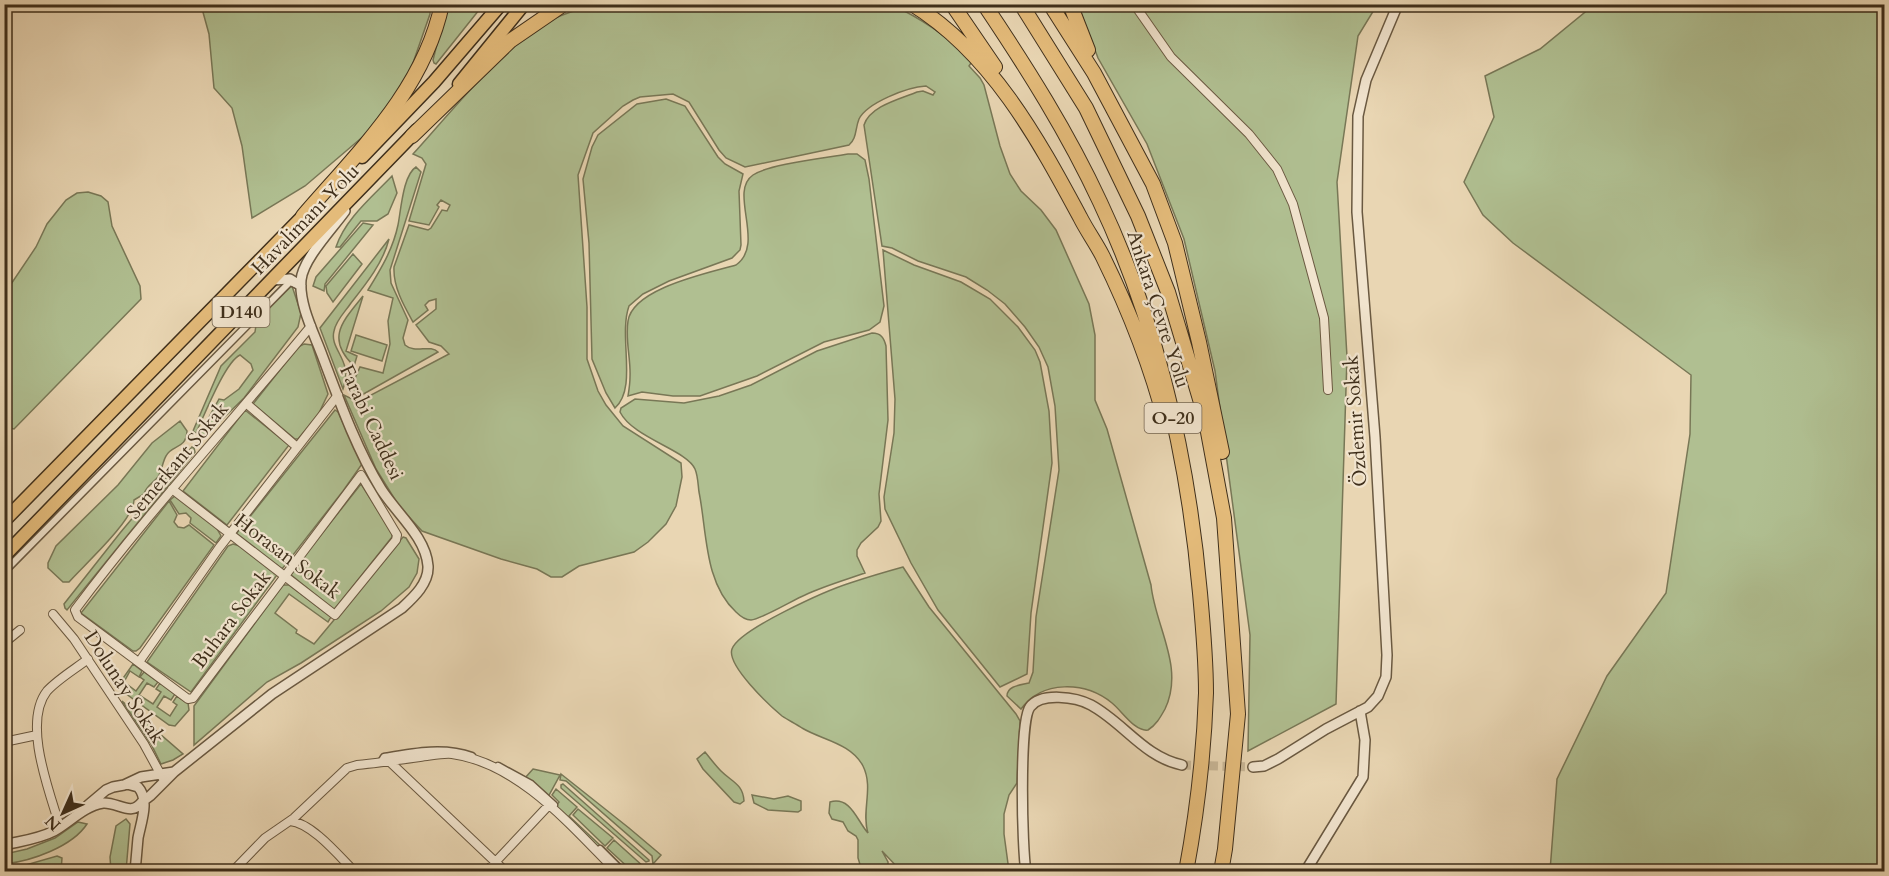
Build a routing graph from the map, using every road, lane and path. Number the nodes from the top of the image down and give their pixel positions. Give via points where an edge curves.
1 (442, 4) edge
2 (501, 4) edge
3 (524, 4) edge
4 (564, 4) edge
5 (912, 4) edge
6 (952, 4) edge
7 (984, 4) edge
8 (1021, 4) edge
9 (1050, 4) edge
10 (1070, 4) edge
11 (1134, 4) edge
12 (1398, 4) edge
13 (412, 136) junction
14 (1043, 150) junction
15 (1153, 184) junction
16 (362, 188) junction
17 (303, 216) junction
18 (272, 280) junction
19 (301, 286) junction
20 (311, 326) junction
21 (1328, 390) dead end
22 (338, 395) junction
23 (247, 405) junction
24 (297, 447) junction
25 (361, 475) joint
26 (172, 489) junction
27 (4, 521) edge
28 (230, 534) junction
29 (4, 556) edge
30 (4, 572) edge
31 (284, 576) junction
32 (53, 614) dead end
33 (20, 630) dead end
34 (1204, 641) junction
35 (4, 643) edge
36 (88, 659) junction
37 (139, 662) junction
38 (1360, 711) junction
39 (1238, 714) junction
40 (37, 735) junction
41 (4, 742) edge
42 (385, 762) junction
43 (1182, 765) tunnel mouth
44 (1254, 767) tunnel mouth
45 (163, 777) junction
46 (125, 785) junction
47 (142, 802) junction
48 (549, 805) junction
49 (125, 808) junction
50 (71, 819) junction
51 (290, 820) junction
52 (60, 827) junction
53 (138, 837) junction
54 (4, 845) edge
55 (495, 861) junction
56 (135, 872) edge
57 (232, 872) edge
58 (355, 872) edge
59 (486, 872) edge
60 (506, 872) edge
61 (617, 872) edge
62 (623, 872) edge
63 (1026, 872) edge
64 (1186, 872) edge
65 (1221, 872) edge
66 (1305, 872) edge

1 - 17 highway via 424,60 409,87 372,137
2 - 17 highway, Havalimanı Yolu / D140 via 435,82
3 - 13 highway, Havalimanı Yolu / D140
4 - 13 highway via 510,41
5 - 14 highway via 959,39 984,65
6 - 14 highway
7 - 34 highway, Ankara Çevre Yolu / O-20 via 1079,160 1136,289 1163,377 1185,477
8 - 39 highway, Ankara Çevre Yolu / O-20 via 1103,140 1149,243 1182,337 1207,426 1224,518
9 - 15 highway via 1094,73
10 - 15 highway
11 - 21 street via 1171,57 1249,134 1277,169 1293,204 1324,318
12 - 38 street, Özdemir Sokak via 1366,80 1358,116 1357,212 1387,655 1386,677 1378,696
13 - 16 highway, Havalimanı Yolu / D140
14 - 34 highway via 1102,254 1145,356 1166,425
15 - 39 highway via 1174,243 1194,322 1229,490 1240,639
16 - 18 highway, Havalimanı Yolu / D140
16 - 19 street via 309,260
17 - 27 highway, Havalimanı Yolu / D140
18 - 19 street via 290,279
18 - 29 highway, Havalimanı Yolu / D140
19 - 20 street, Farabi Caddesi
19 - 30 street via 290,282
20 - 22 street, Farabi Caddesi
20 - 23 street, Semerkant Sokak
22 - 24 street
22 - 45 street, Farabi Caddesi via 380,488 423,548 428,566 424,583 397,612 272,694
23 - 24 street
23 - 26 street, Semerkant Sokak
24 - 28 street
25 - 31 street, Buhara Sokak
25 - 31 street, Horasan Sokak via 396,531 396,540 334,615
26 - 28 street, Horasan Sokak
26 - 37 street, Semerkant Sokak via 75,613
28 - 31 street, Horasan Sokak
28 - 37 street
31 - 37 street, Buhara Sokak via 193,698 188,699
32 - 36 street, Dolunay Sokak
33 - 35 street
34 - 64 highway, Ankara Çevre Yolu / O-20 via 1204,743
36 - 40 street via 46,693 39,711
36 - 45 street, Dolunay Sokak
38 - 44 street, Özdemir Sokak via 1278,759
38 - 66 street via 1365,740 1364,777
39 - 65 highway, Ankara Çevre Yolu / O-20
40 - 41 street
40 - 52 street
42 - 48 street via 448,754 467,758 506,773
42 - 51 street via 347,768
42 - 55 street
42 - 62 street via 384,757 395,755 452,750 512,772 545,796
43 - 63 street via 1150,752 1091,705 1055,697 1034,702 1027,713 1025,728 1022,799
45 - 46 street via 141,777
45 - 47 street
46 - 47 street via 138,787
46 - 49 street via 117,795
46 - 50 street via 106,790
47 - 49 street via 136,808
47 - 53 street via 144,813
48 - 55 street
48 - 61 street
49 - 50 street via 98,804
49 - 53 street via 136,822
50 - 52 street
51 - 57 street via 265,838
51 - 58 street via 313,831
52 - 54 street via 42,836
53 - 56 street
55 - 59 street
55 - 60 street

